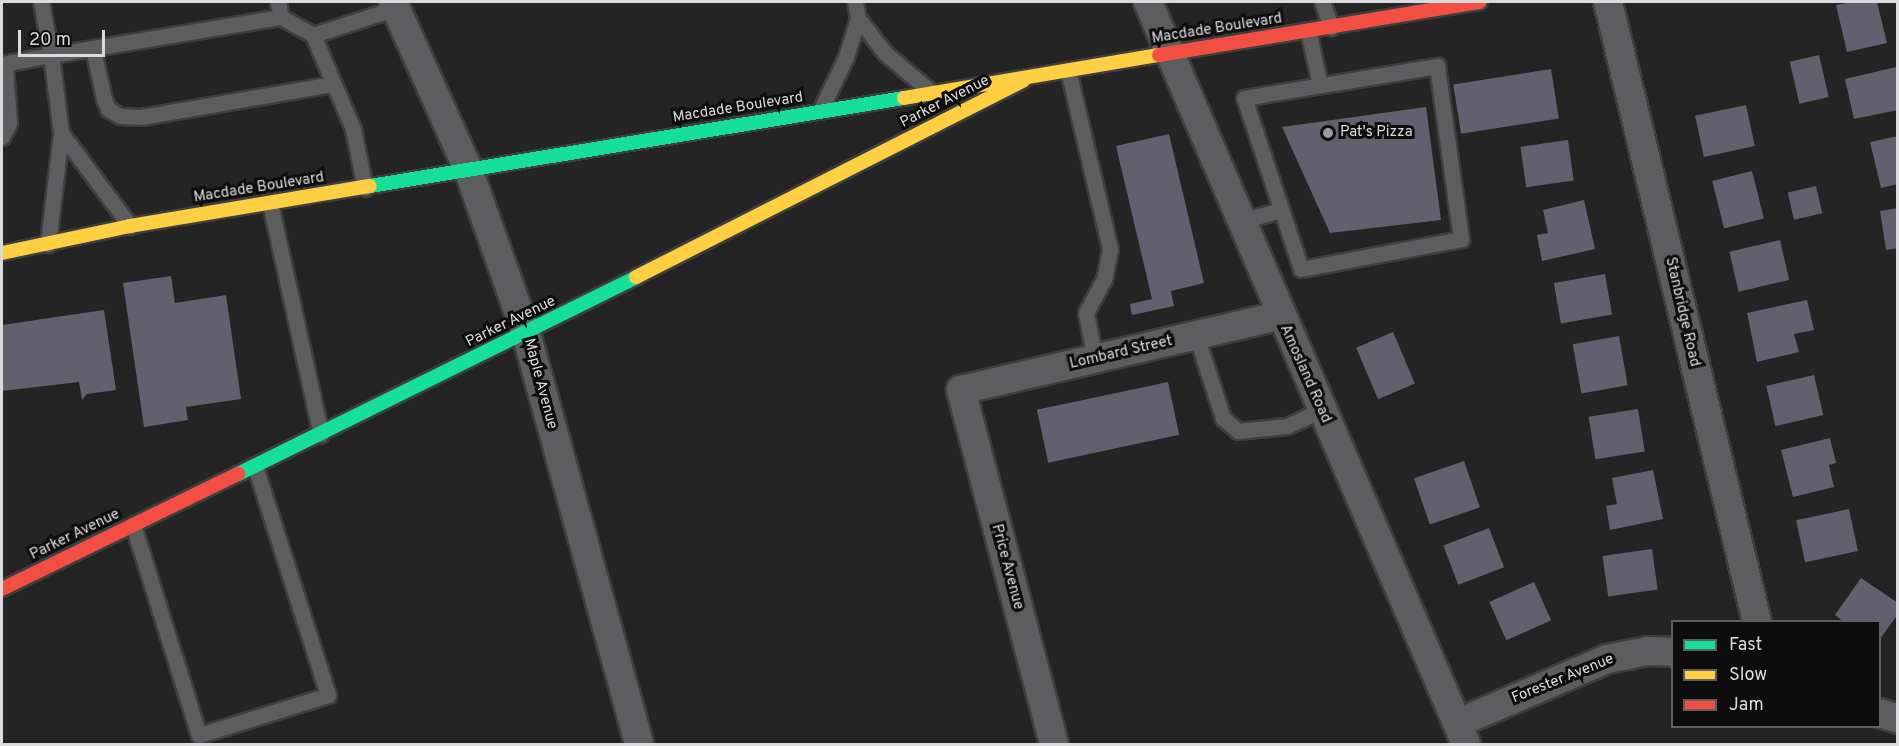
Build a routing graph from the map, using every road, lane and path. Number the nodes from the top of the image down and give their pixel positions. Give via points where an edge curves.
1 (41, 2) edge
2 (855, 2) edge
3 (1148, 2) edge
4 (1322, 2) edge
5 (1480, 2) edge
6 (1608, 2) edge
7 (394, 5) edge
8 (280, 9) edge
9 (858, 18) junction
10 (1330, 27) junction
11 (1308, 30) junction
12 (314, 36) junction
13 (93, 49) junction
14 (1174, 52) junction
15 (51, 56) junction
16 (3, 64) edge
17 (1068, 70) junction
18 (1032, 76) junction
19 (333, 84) junction
20 (1320, 85) junction
21 (932, 92) junction
22 (820, 111) junction
23 (61, 132) junction
24 (2, 137) edge
25 (468, 169) junction
26 (365, 188) junction
27 (270, 203) junction
28 (1281, 210) junction
29 (1242, 221) junction
30 (130, 226) junction
31 (48, 244) junction
32 (2, 253) edge
33 (1280, 316) junction
34 (526, 333) junction
35 (1196, 336) junction
36 (1095, 359) junction
37 (961, 390) joint
38 (1321, 410) junction
39 (321, 434) junction
40 (255, 466) junction
41 (133, 525) junction
42 (2, 566) edge
43 (4, 587) edge
44 (1757, 620) edge
45 (1671, 652) edge
46 (1881, 713) edge
47 (1898, 719) edge
48 (1462, 734) edge
49 (639, 744) edge
50 (1054, 744) edge

1 - 15 lane
2 - 9 lane
3 - 14 street, Amosland Road
4 - 10 lane
5 - 10 main road, Macdade Boulevard
6 - 44 street, Stanbridge Road
7 - 12 lane
7 - 25 street, Maple Avenue
8 - 12 lane
8 - 13 lane
9 - 21 lane via 885,53
9 - 22 lane via 846,57
10 - 11 main road, Macdade Boulevard
11 - 14 main road, Macdade Boulevard
11 - 20 lane
12 - 19 lane
13 - 15 lane
13 - 19 lane via 108,109 120,116 141,117
14 - 17 main road, Macdade Boulevard
14 - 29 street, Amosland Road
15 - 16 lane
15 - 23 lane
16 - 24 lane via 9,123
17 - 18 main road, Macdade Boulevard
17 - 36 lane via 1110,249 1104,279 1086,313
18 - 21 main road, Macdade Boulevard
18 - 34 main road, Parker Avenue
19 - 26 lane via 353,129
20 - 28 lane via 1244,98
20 - 28 lane via 1437,66 1461,239 1301,270
21 - 22 main road, Macdade Boulevard
22 - 25 main road, Macdade Boulevard
23 - 30 lane
23 - 31 lane
25 - 26 main road, Macdade Boulevard
25 - 34 street, Maple Avenue
26 - 27 main road, Macdade Boulevard
27 - 30 main road, Macdade Boulevard
27 - 39 lane
28 - 29 lane
29 - 33 street, Amosland Road
30 - 31 main road, Macdade Boulevard
31 - 32 main road, Macdade Boulevard
33 - 35 street, Lombard Street
33 - 38 street, Amosland Road
34 - 39 main road, Parker Avenue
34 - 49 street, Maple Avenue
35 - 36 street, Lombard Street
35 - 38 lane via 1223,418 1238,431 1287,426
36 - 37 street, Lombard Street
37 - 50 street, Price Avenue
38 - 48 street, Amosland Road
39 - 40 main road, Parker Avenue
40 - 41 main road, Parker Avenue
40 - 41 lane via 328,695 199,735
41 - 43 main road, Parker Avenue
42 - 43 lane
45 - 48 street, Forester Avenue via 1607,659
46 - 47 street

